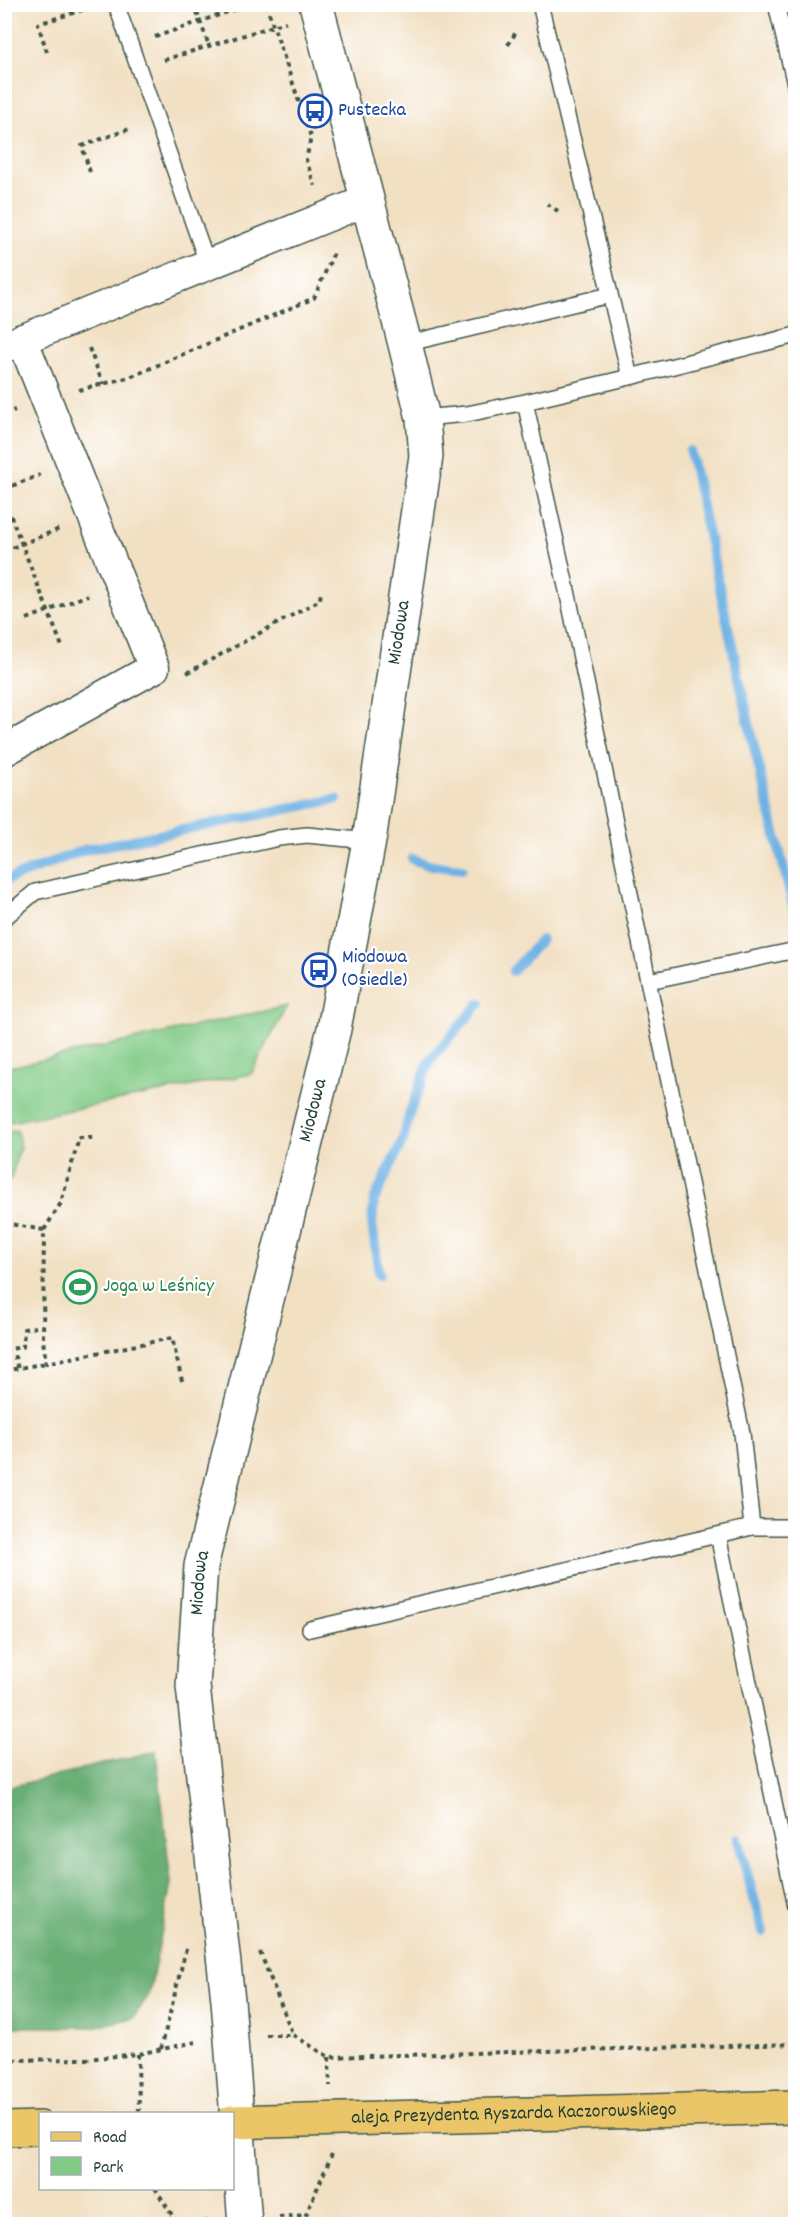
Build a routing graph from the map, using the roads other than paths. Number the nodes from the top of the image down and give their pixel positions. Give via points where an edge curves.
1 (116, 4) edge
2 (540, 4) edge
3 (776, 4) edge
4 (317, 8) edge
5 (795, 89) edge
6 (368, 200) junction
7 (208, 265) junction
8 (610, 295) junction
9 (795, 335) edge
10 (13, 343) edge
11 (405, 344) junction
12 (630, 377) junction
13 (525, 402) junction
14 (423, 418) junction
15 (4, 751) edge
16 (369, 841) junction
17 (4, 918) edge
18 (795, 950) edge
19 (649, 981) junction
20 (752, 1527) junction
21 (795, 1527) edge
22 (718, 1535) junction
23 (310, 1629) dead end
24 (795, 1907) edge
25 (795, 2107) edge
26 (235, 2122) edge
27 (39, 2128) edge
28 (4, 2129) edge
29 (245, 2224) edge

1 - 7 lane
2 - 8 lane
3 - 5 lane
4 - 6 street, Miodowa
6 - 7 street
6 - 11 street, Miodowa
7 - 10 street
8 - 11 lane
8 - 12 lane
9 - 12 lane
10 - 15 street via 46,398 154,668
11 - 14 street, Miodowa
12 - 13 lane
13 - 14 lane
13 - 19 lane
14 - 16 street, Miodowa via 426,456
16 - 17 lane via 307,835 279,838 35,892
16 - 26 street, Miodowa via 334,1029 201,1566 193,1686 228,2000
18 - 19 lane
19 - 20 lane via 742,1433
20 - 21 lane
20 - 22 lane
22 - 23 lane
22 - 24 lane
25 - 26 main road, aleja Prezydenta Ryszarda Kaczorowskiego
26 - 29 street, Miodowa
27 - 28 main road

